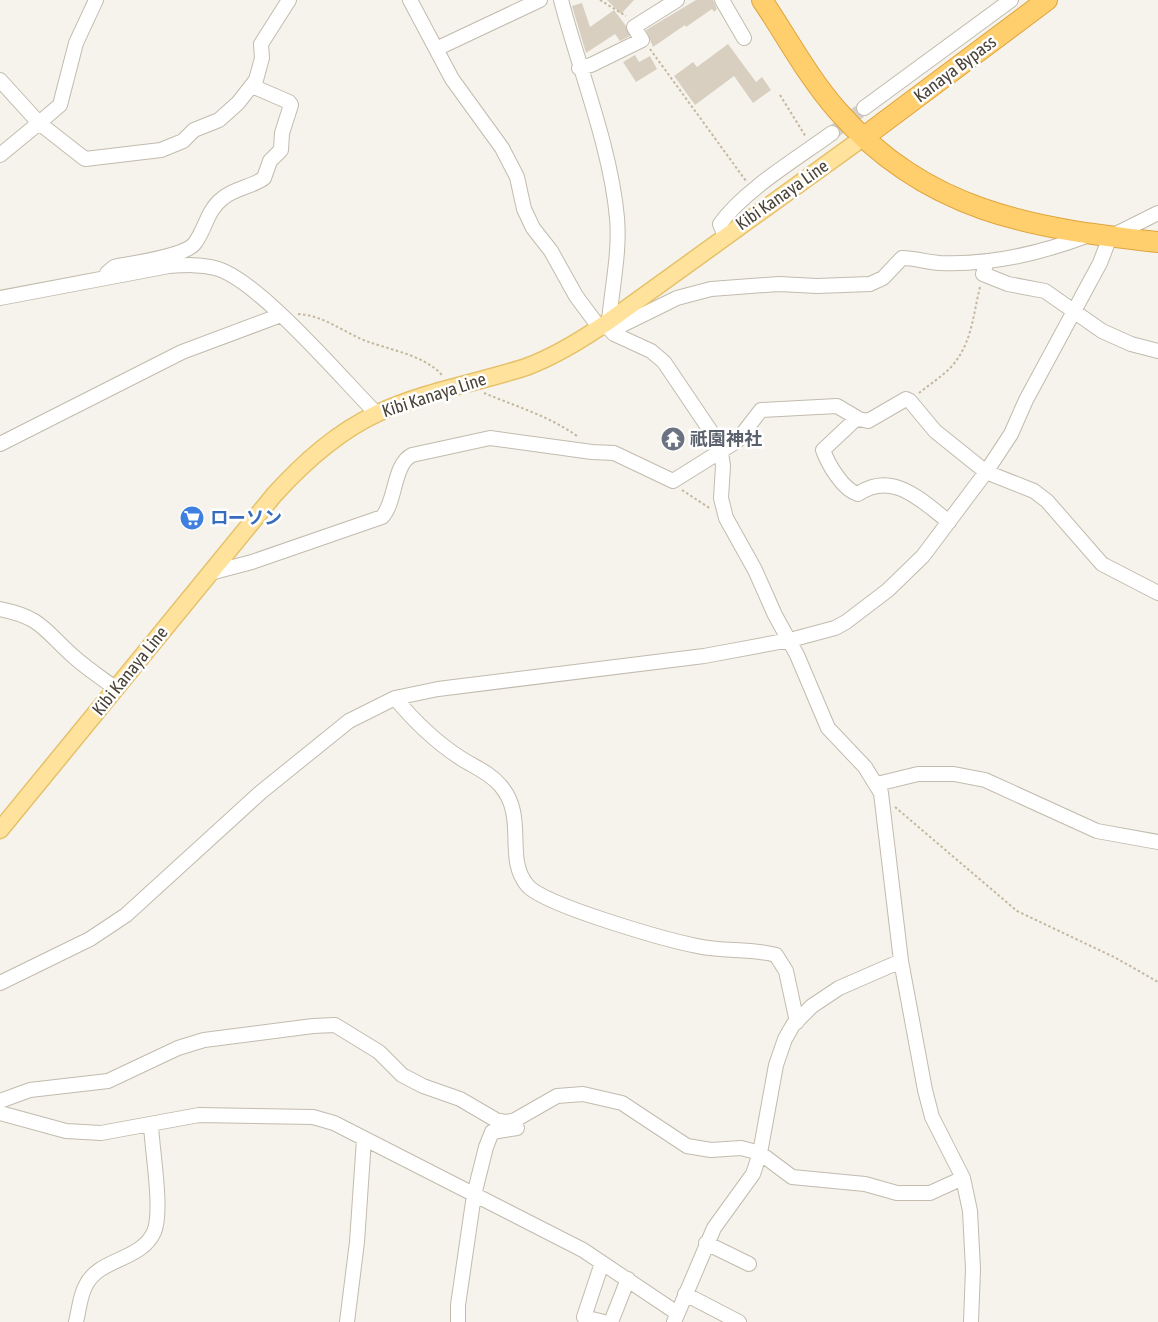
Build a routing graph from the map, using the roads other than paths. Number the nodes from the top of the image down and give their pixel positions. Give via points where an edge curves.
1 (96, 0) edge
2 (289, 0) edge
3 (410, 0) edge
4 (540, 0) edge
5 (561, 0) edge
6 (677, 0) edge
7 (722, 0) edge
8 (762, 0) edge
9 (1011, 0) edge
10 (1047, 0) edge
11 (744, 38) dead end
12 (436, 49) junction
13 (579, 68) junction
14 (0, 80) edge
15 (252, 86) junction
16 (864, 108) tunnel mouth
17 (39, 123) junction
18 (832, 133) tunnel mouth
19 (864, 137) junction
20 (0, 155) edge
21 (1158, 213) edge
22 (1100, 235) junction
23 (725, 236) junction
24 (1158, 242) edge
25 (985, 268) junction
26 (104, 278) junction
27 (0, 298) edge
28 (1073, 310) junction
29 (281, 315) junction
30 (605, 325) junction
31 (1158, 351) edge
32 (376, 414) junction
33 (857, 418) junction
34 (0, 444) edge
35 (722, 449) junction
36 (986, 472) junction
37 (949, 522) junction
38 (210, 573) junction
39 (1158, 593) edge
40 (0, 609) edge
41 (790, 640) junction
42 (116, 688) junction
43 (395, 698) junction
44 (879, 789) junction
45 (0, 830) edge
46 (1158, 842) edge
47 (900, 962) junction
48 (0, 983) edge
49 (797, 1022) junction
50 (0, 1101) edge
51 (531, 1110) junction
52 (0, 1113) edge
53 (150, 1125) junction
54 (364, 1138) junction
55 (760, 1153) junction
56 (963, 1178) junction
57 (474, 1195) junction
58 (706, 1244) junction
59 (602, 1262) junction
60 (749, 1264) dead end
61 (628, 1279) junction
62 (685, 1294) junction
63 (676, 1317) edge
64 (76, 1322) edge
65 (347, 1322) edge
66 (458, 1322) edge
67 (604, 1322) edge
68 (611, 1322) edge
69 (739, 1322) edge
70 (971, 1322) edge

1 - 17 street via 76,43 60,105
2 - 15 street via 262,44 262,58
3 - 12 street
4 - 12 street
5 - 13 street
6 - 13 street via 634,27 642,40 591,66
7 - 11 street
8 - 19 highway via 825,95
9 - 16 street
10 - 19 highway, Kanaya Bypass
12 - 30 street via 464,96 502,148 517,177 524,209 533,228 551,251 576,296
13 - 30 street via 607,159 616,202 618,237
14 - 17 street
15 - 17 street via 219,120 194,130 183,141 161,150 85,159
15 - 26 street via 291,105 282,133 281,150 270,162 264,178 231,192 217,202 190,248 114,267
17 - 20 street
18 - 23 street via 753,192 720,224
19 - 22 highway via 925,182 964,203 1039,226
19 - 23 main road, Kibi Kanaya Line
21 - 22 street
22 - 24 highway
22 - 25 street
22 - 28 street via 1100,263
23 - 30 main road, Kibi Kanaya Line
25 - 28 street via 1008,284 1044,291
25 - 30 street via 902,258 883,278 870,284 779,284 711,289 678,298 620,326
26 - 27 street
26 - 29 street via 169,266 195,264 217,268 236,278
28 - 31 street via 1102,331
28 - 36 street via 1011,434
29 - 32 street
29 - 34 street via 182,352
30 - 32 main road, Kibi Kanaya Line via 540,362
30 - 35 street via 614,334 651,351 664,362
32 - 38 main road, Kibi Kanaya Line via 333,440 302,464
33 - 35 street via 832,405 761,410 743,435
33 - 36 street via 868,421 901,401 910,401 936,431
33 - 37 street via 823,450 843,483 858,494 874,486 902,488
35 - 38 street via 673,481 622,455 490,438 412,455 406,460 382,517 277,554
35 - 41 street via 721,498 726,518
36 - 37 street
36 - 39 street via 1034,492 1047,501 1102,564
37 - 41 street via 922,556 864,609 835,628
38 - 42 main road, Kibi Kanaya Line
40 - 42 street via 22,613 43,626 73,656
41 - 43 street via 704,656 438,689
41 - 44 street via 828,728 865,767
42 - 45 main road, Kibi Kanaya Line
43 - 48 street via 334,732 254,798 126,915 90,939
43 - 49 street via 440,744 491,777 507,794 516,825 517,865 526,884 534,892 572,909 697,946 776,955 786,971
44 - 46 street via 918,774 954,774 985,780 1097,831
44 - 47 street
47 - 49 street via 839,988 812,1006
47 - 56 street via 932,1117
49 - 55 street via 785,1038 776,1065
50 - 51 street via 30,1090 108,1081 178,1048 204,1040 335,1025 379,1052 402,1075 460,1099 496,1120 511,1121
51 - 55 street via 563,1094 607,1098 622,1103 687,1146 711,1150 741,1148
51 - 57 street via 525,1124 516,1129 492,1132
52 - 53 street via 66,1131 101,1133
53 - 54 street via 199,1115 313,1117
53 - 64 street via 157,1214 154,1231 137,1251 95,1274 86,1285
54 - 57 street
54 - 65 street via 357,1242
55 - 56 street via 792,1178 865,1184 897,1193 930,1193
55 - 58 street via 754,1174
56 - 70 street via 970,1211
57 - 59 street
57 - 66 street
58 - 60 street
58 - 62 street
59 - 61 street
59 - 67 street via 584,1317
61 - 63 street
61 - 68 street
62 - 63 street
62 - 69 street

